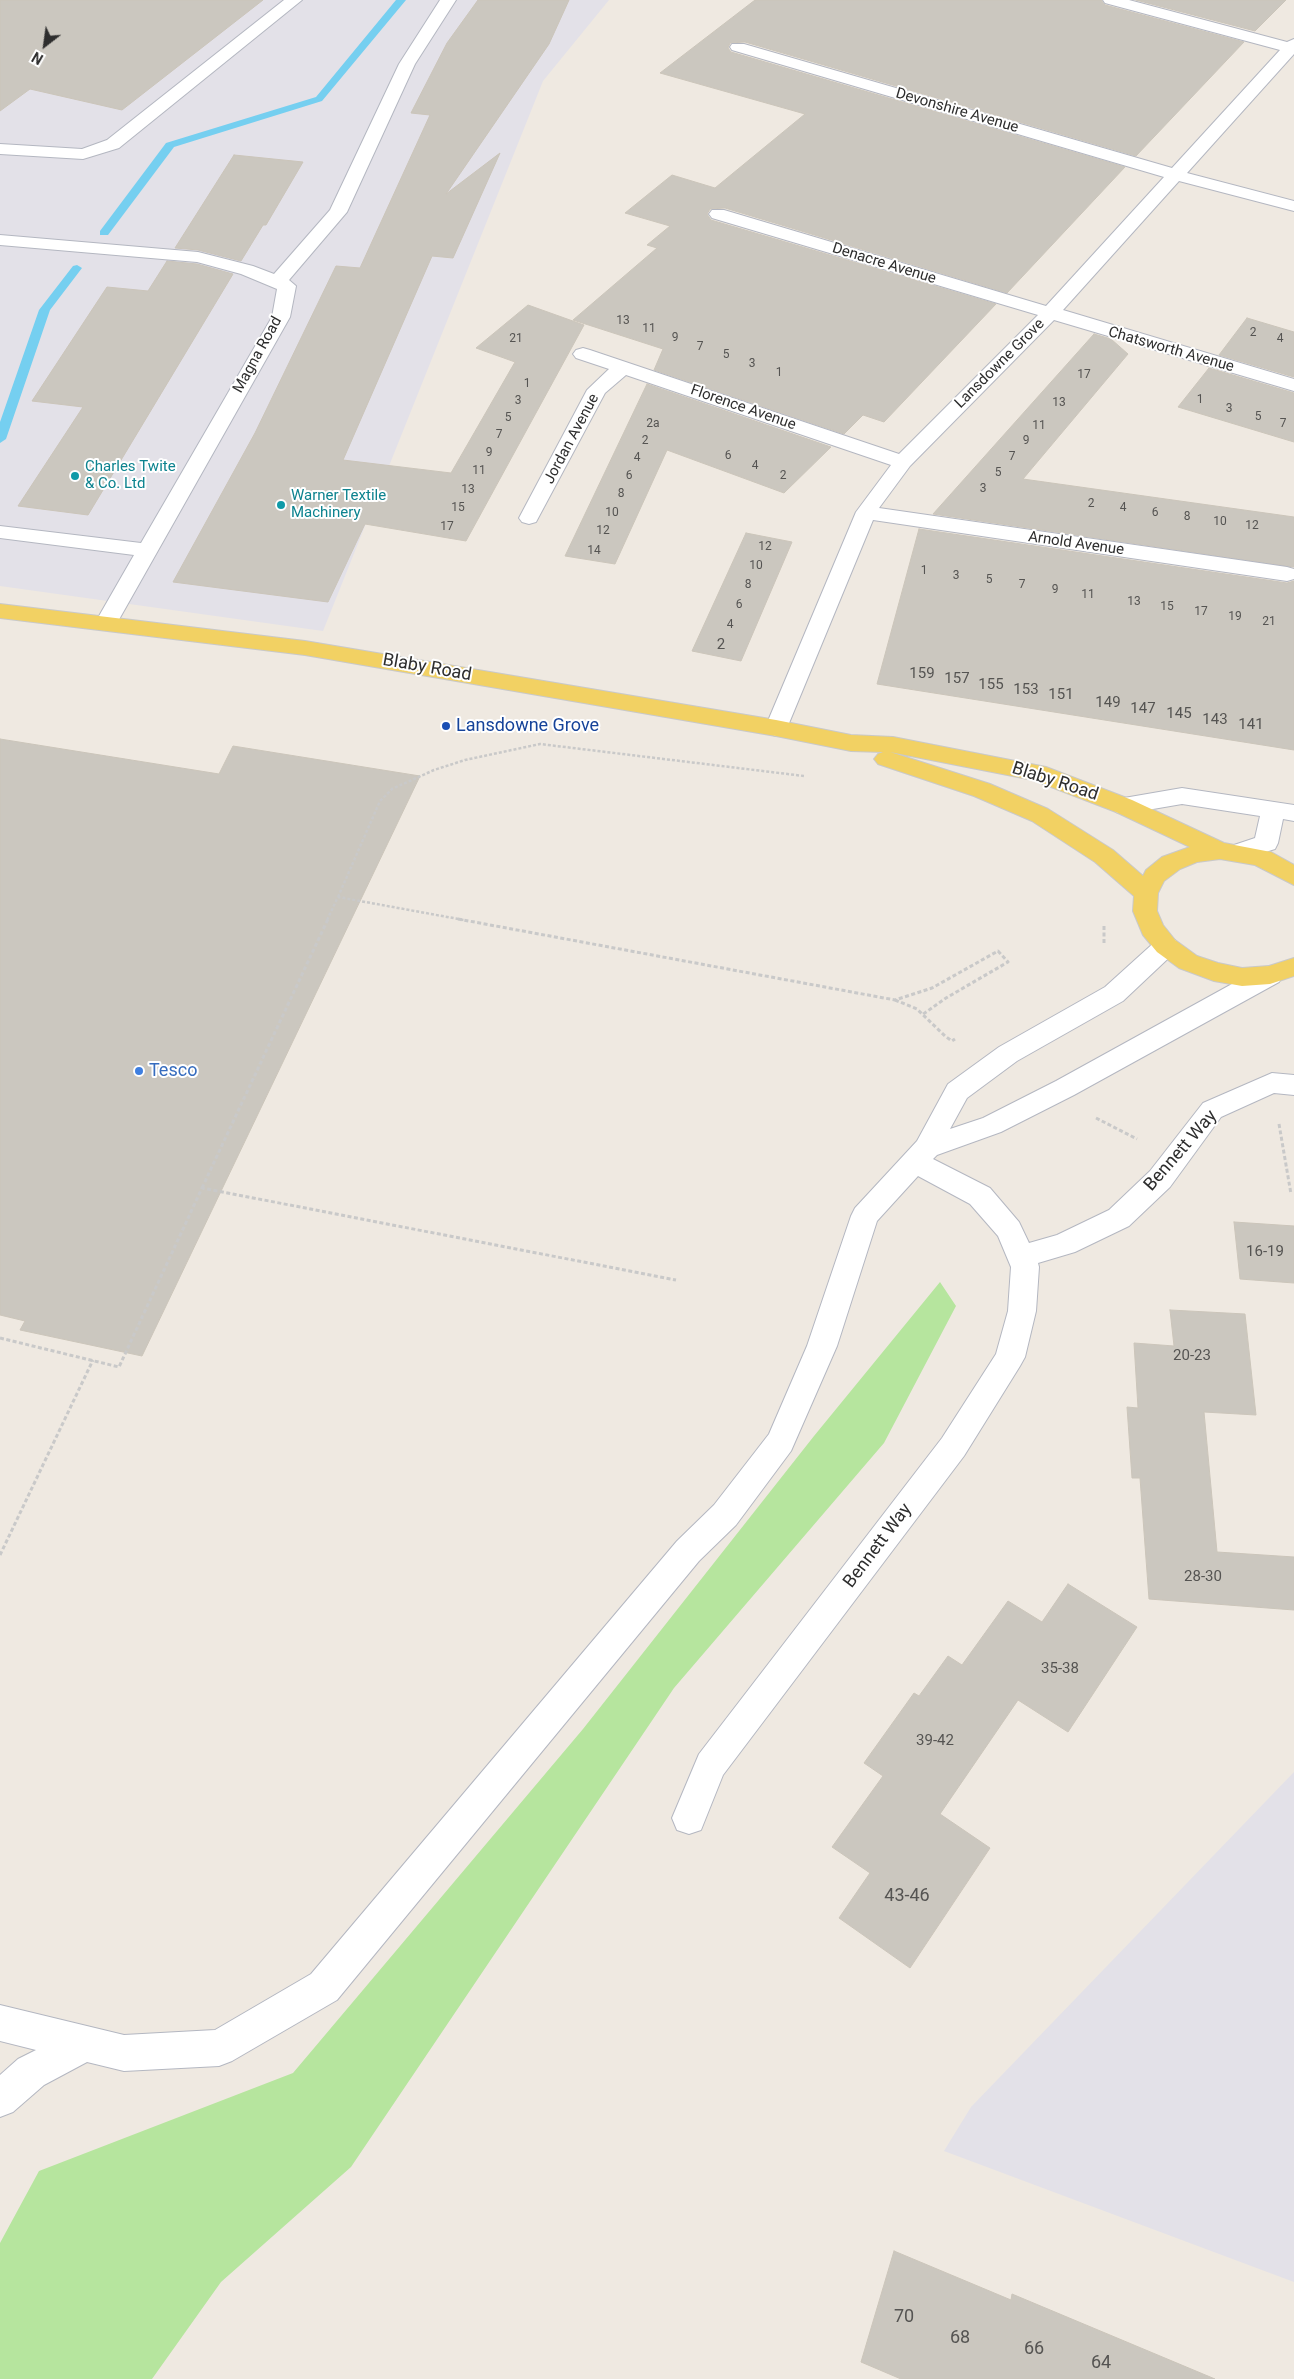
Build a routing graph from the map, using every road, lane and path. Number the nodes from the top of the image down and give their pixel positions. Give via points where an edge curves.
1 (294, 0) edge
2 (448, 0) edge
3 (1111, 0) edge
4 (738, 47) dead end
5 (1293, 47) edge
6 (0, 149) edge
7 (1176, 175) junction
8 (1294, 206) edge
9 (718, 214) dead end
10 (0, 240) edge
11 (277, 282) junction
12 (1049, 314) junction
13 (583, 354) dead end
14 (623, 367) junction
15 (1294, 385) edge
16 (903, 462) junction
17 (866, 512) junction
18 (530, 518) dead end
19 (0, 532) edge
20 (148, 550) junction
21 (1287, 574) dead end
22 (0, 611) edge
23 (106, 623) junction
24 (776, 728) junction
25 (850, 743) junction
26 (811, 776) dead end
27 (1124, 806) junction
28 (1283, 811) edge
29 (1228, 852) junction
30 (1294, 876) edge
31 (1146, 893) junction
32 (338, 897) junction
33 (1104, 924) dead end
34 (1166, 946) junction
35 (1100, 950) dead end
36 (1282, 971) edge
37 (895, 1000) junction
38 (922, 1015) junction
39 (945, 1036) dead end
40 (1283, 1084) edge
41 (1066, 1088) junction
42 (1104, 1113) dead end
43 (920, 1155) junction
44 (202, 1188) junction
45 (1291, 1194) dead end
46 (1020, 1257) junction
47 (676, 1280) dead end
48 (0, 1338) edge
49 (94, 1360) junction
50 (0, 1555) edge
51 (689, 1818) dead end
52 (0, 2023) edge
53 (85, 2044) junction
54 (0, 2100) edge

1 - 6 street via 113,144 83,154
2 - 11 street via 407,64 338,212
3 - 5 street
4 - 7 street, Devonshire Avenue
5 - 7 street, Lansdowne Grove
7 - 8 street, Devonshire Avenue
7 - 12 street, Lansdowne Grove
9 - 12 street, Denacre Avenue
10 - 11 street via 198,257
11 - 20 street, Magna Road via 286,286 281,316
12 - 15 street, Chatsworth Avenue
12 - 16 street, Lansdowne Grove
13 - 14 street, Florence Avenue
14 - 16 street, Florence Avenue
14 - 18 street, Jordan Avenue via 597,390
16 - 17 street, Lansdowne Grove
17 - 21 street, Arnold Avenue
17 - 24 street, Lansdowne Grove
19 - 20 street
20 - 23 street, Magna Road
22 - 23 main road, Blaby Road
23 - 24 main road, Blaby Road via 305,648
24 - 25 main road, Blaby Road
25 - 27 main road, Blaby Road via 894,745 1038,773
25 - 31 main road, Blaby Road via 875,756 982,790 1040,815 1104,856
26 - 32 path via 540,744 465,760 392,789 380,801
27 - 28 street via 1182,796
27 - 29 main road, Blaby Road
28 - 29 street via 1266,842
29 - 30 main road via 1262,858
29 - 31 main road via 1194,854 1171,863 1155,876
31 - 34 main road via 1145,911 1152,929
32 - 37 path
32 - 44 path
33 - 35 path via 1104,944
34 - 36 main road via 1188,962 1214,972 1242,977
34 - 43 street via 1114,994 1008,1054 957,1091
36 - 41 street
37 - 38 path
37 - 38 path via 932,988 998,950 1008,962
38 - 39 path
40 - 45 path
40 - 46 street, Bennett Way via 1212,1110 1160,1179 1119,1218 1065,1244
41 - 42 path via 1095,1118
41 - 43 street via 992,1125
43 - 46 street, Bennett Way via 980,1196 1009,1230
43 - 53 street via 865,1216 822,1346 780,1442 725,1515 688,1551 324,1988 219,2048 124,2053
44 - 47 path
44 - 49 path via 119,1367
46 - 51 street, Bennett Way via 1025,1267 1022,1311 1010,1357 953,1447 711,1765
48 - 49 path
49 - 50 path
52 - 53 street
53 - 54 street via 32,2072

